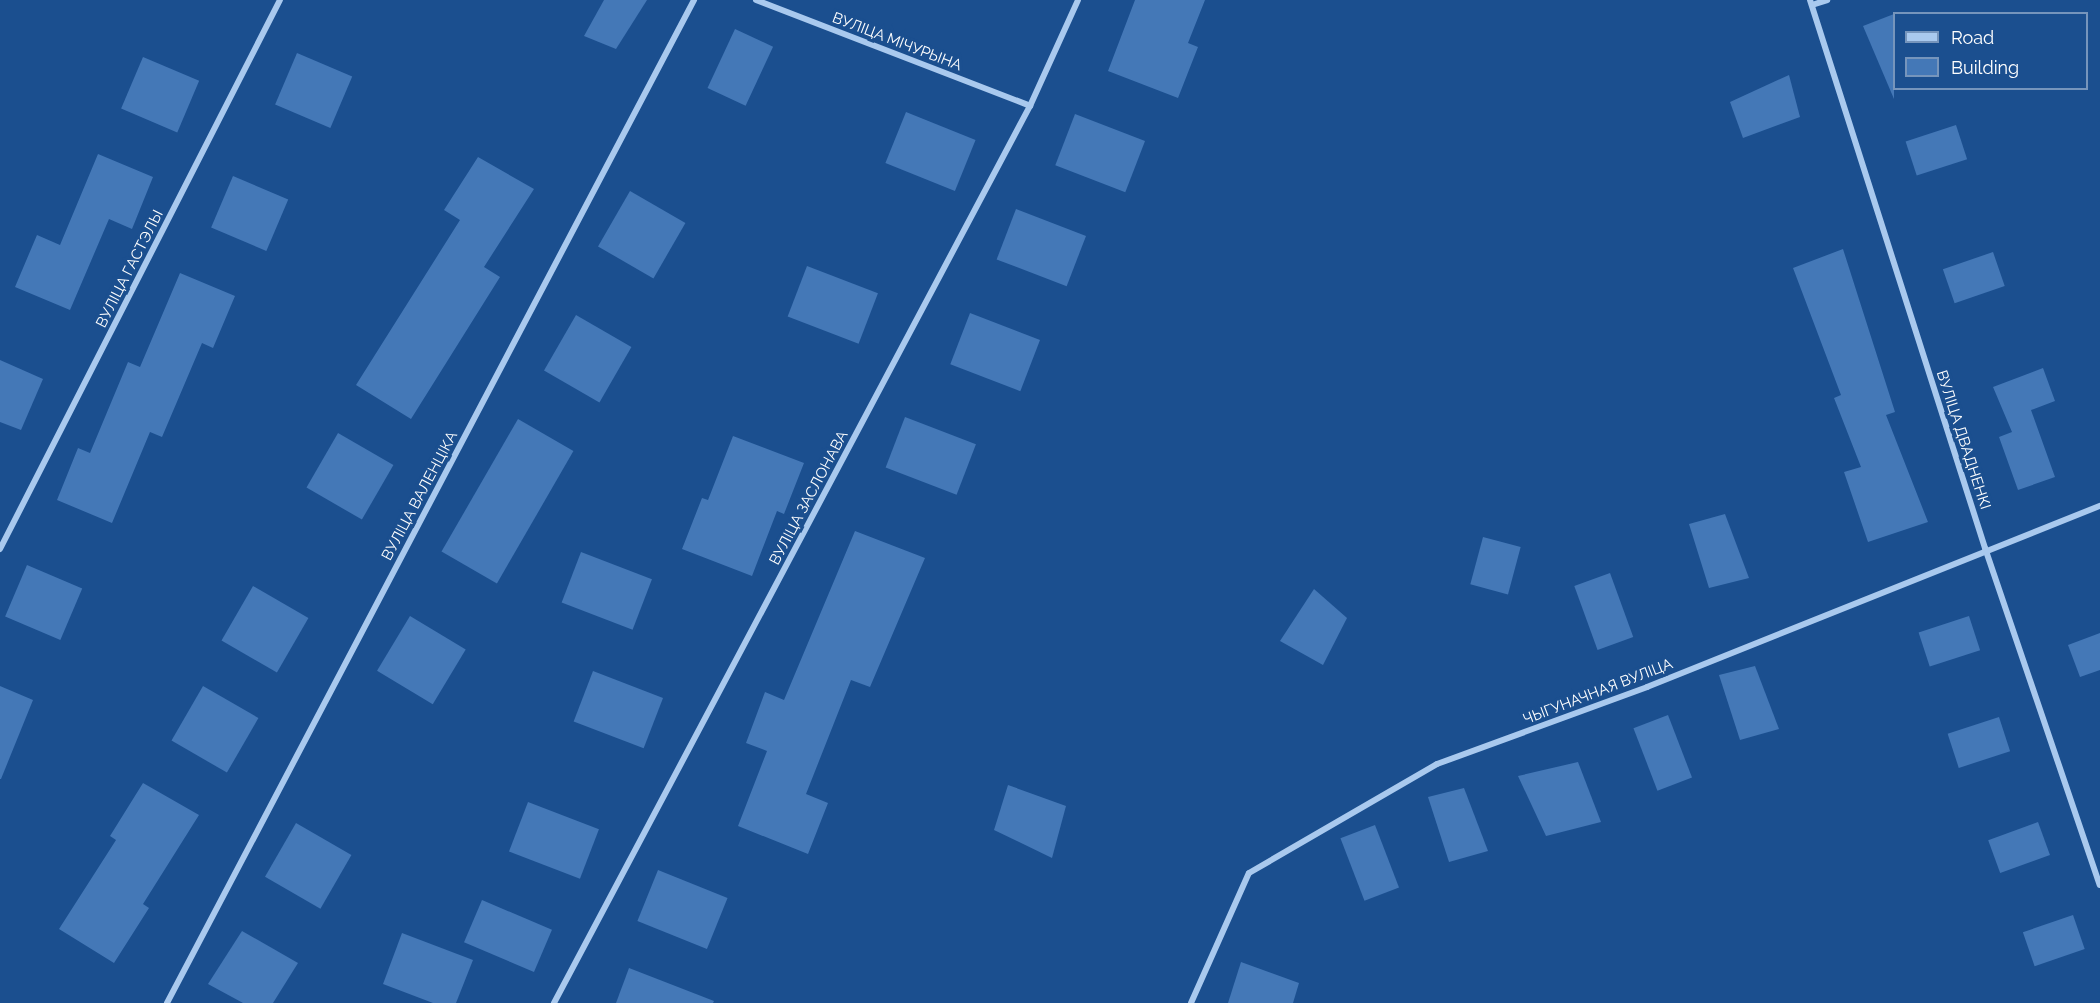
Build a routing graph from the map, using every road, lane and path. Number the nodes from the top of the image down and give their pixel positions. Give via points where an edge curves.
1 (280, 0) edge
2 (694, 0) edge
3 (756, 0) edge
4 (1078, 0) edge
5 (1827, 0) edge
6 (1811, 2) edge
7 (1030, 106) junction
8 (2100, 506) edge
9 (1985, 548) junction
10 (0, 549) edge
11 (2100, 885) edge
12 (168, 1003) edge
13 (554, 1003) edge
14 (1191, 1003) edge

1 - 10 street, ВУЛІЦА ГАСТЭЛЫ
2 - 12 street, ВУЛІЦА ВАЛЕНЦІКА
3 - 7 street, ВУЛІЦА МІЧУРЫНА
4 - 7 street, ВУЛІЦА ЗАСЛОНАВА
5 - 6 street
6 - 9 street, ВУЛІЦА ДВАДНЕНКІ
7 - 13 street, ВУЛІЦА ЗАСЛОНАВА
8 - 9 street, ЧЫГУНАЧНАЯ ВУЛІЦА
9 - 11 street, ВУЛІЦА ДВАДНЕНКІ
9 - 14 street, ЧЫГУНАЧНАЯ ВУЛІЦА via 1647,687 1437,764 1249,873

